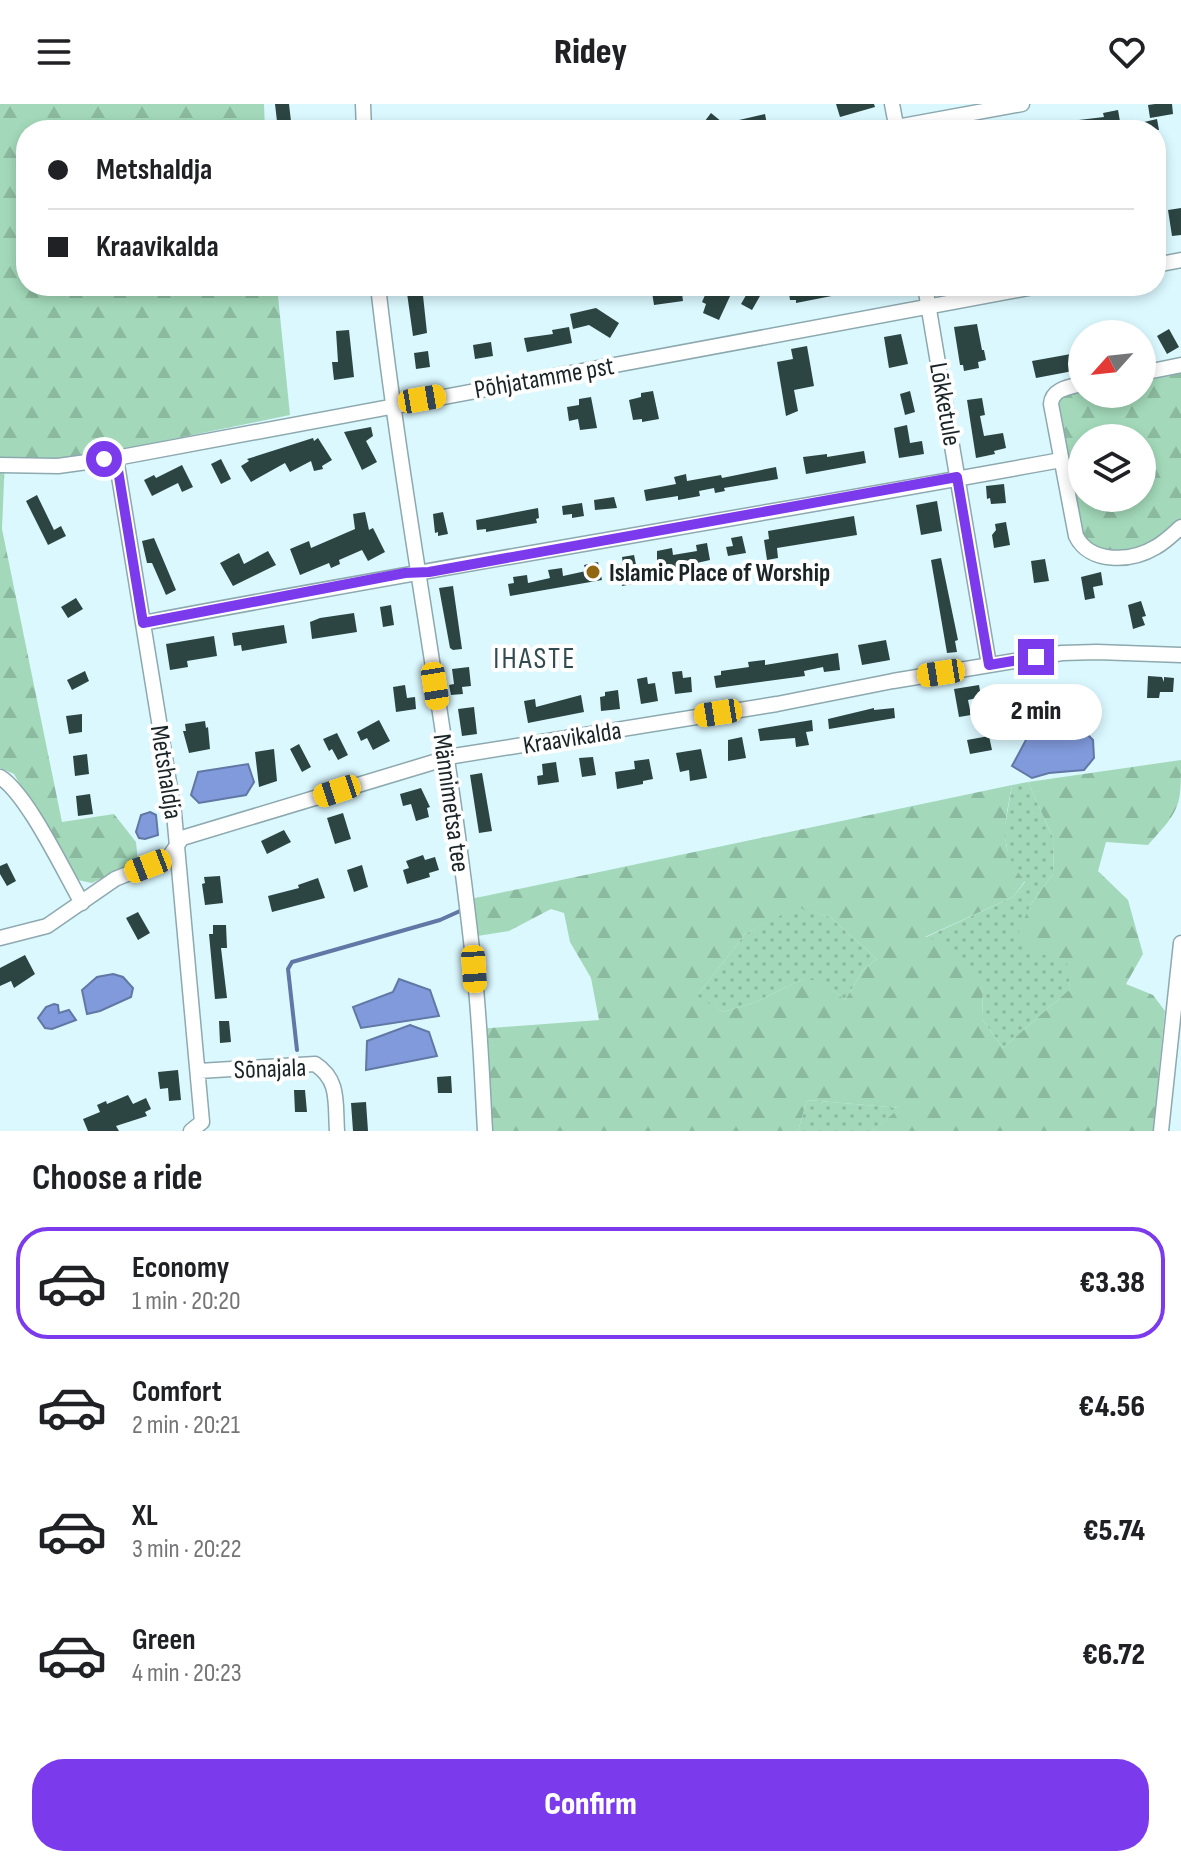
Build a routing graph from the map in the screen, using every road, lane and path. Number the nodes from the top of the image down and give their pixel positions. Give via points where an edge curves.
1 (1022, 104) edge
2 (939, 120) edge
3 (379, 296) edge
4 (926, 296) edge
5 (984, 296) edge
6 (928, 306) junction
7 (1181, 365) edge
8 (1156, 370) edge
9 (1068, 387) edge
10 (392, 405) junction
11 (116, 458) junction
12 (1061, 460) junction
13 (0, 465) edge
14 (957, 477) junction
15 (1181, 527) edge
16 (418, 573) junction
17 (143, 623) junction
18 (1181, 655) edge
19 (989, 665) junction
20 (446, 759) junction
21 (0, 777) edge
22 (177, 845) junction
23 (82, 903) junction
24 (0, 938) edge
25 (1181, 943) edge
26 (1178, 999) edge
27 (199, 1071) junction
28 (191, 1131) edge
29 (337, 1131) edge
30 (485, 1131) edge
31 (1161, 1131) edge

1 - 2 street
3 - 10 street, Männimetsa tee
4 - 6 street, Lõkketule
5 - 6 street, Põhjatamme pst
6 - 10 street, Põhjatamme pst
6 - 14 street, Lõkketule
7 - 8 street
9 - 12 street via 1051,397
10 - 11 street, Põhjatamme pst
10 - 16 street, Männimetsa tee
11 - 13 street, Põhjatamme pst via 58,466
11 - 17 street, Metshaldja
12 - 14 street
12 - 15 street via 1076,536 1091,553 1141,553
14 - 16 street
14 - 19 street, Lõkketule
16 - 17 street
16 - 20 street, Männimetsa tee
17 - 22 street, Metshaldja
18 - 19 street, Kraavikalda via 1062,653
19 - 20 street, Kraavikalda
20 - 22 street, Kraavikalda via 182,838
20 - 30 street, Männimetsa tee via 474,969
21 - 23 street via 25,804
22 - 23 street, Kraavikalda via 169,857 115,879
22 - 27 street, Metshaldja
23 - 24 street, Kraavikalda via 47,926
25 - 26 street
26 - 31 street
27 - 28 street, Metshaldja via 202,1122
27 - 29 street, Sõnajala via 315,1064 334,1085

